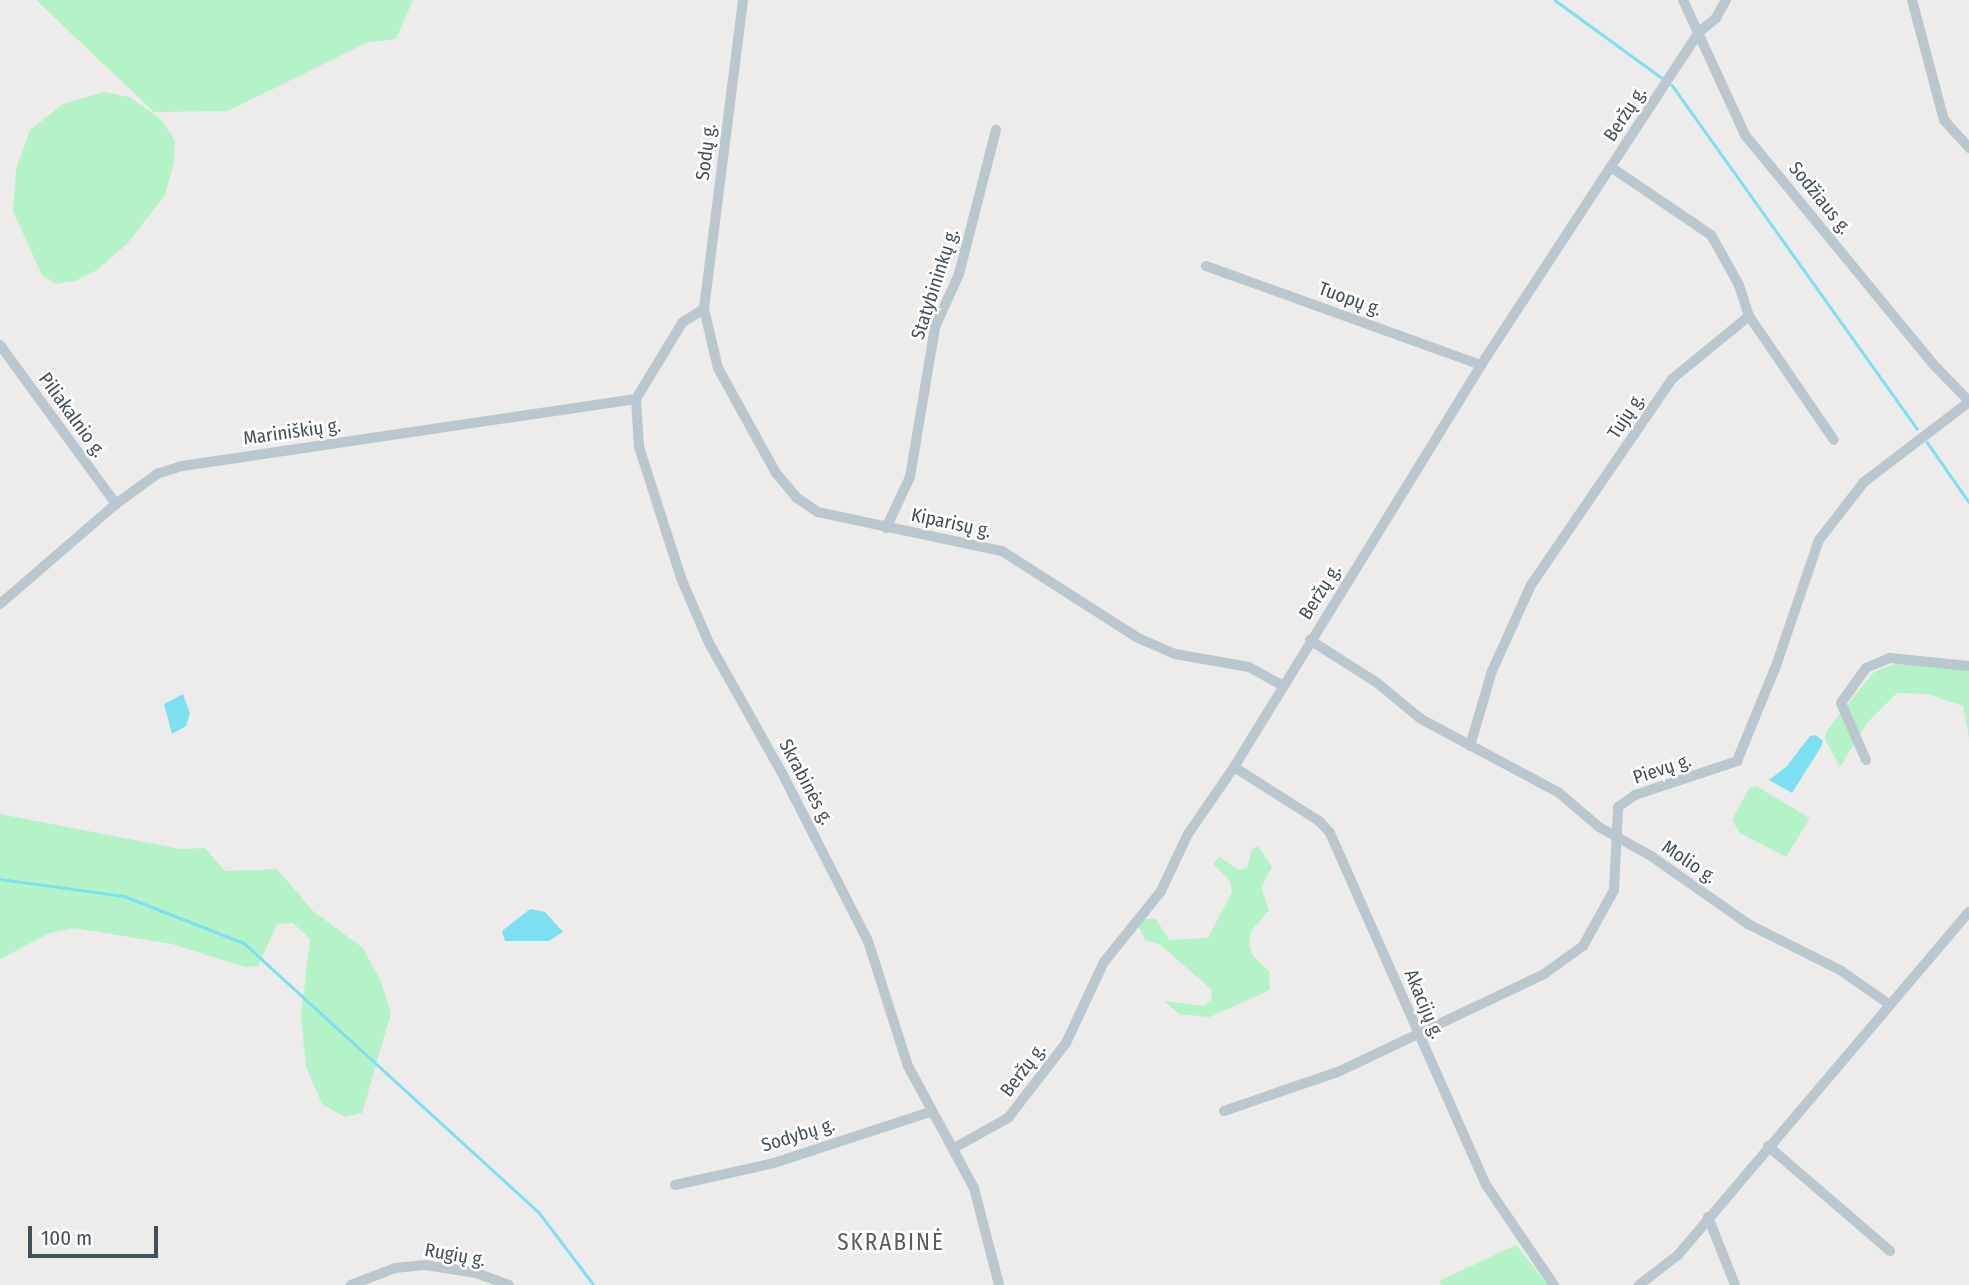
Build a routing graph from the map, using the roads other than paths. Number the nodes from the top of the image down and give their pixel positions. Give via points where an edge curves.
1 (743, 0) edge
2 (1683, 0) edge
3 (1726, 0) edge
4 (1912, 0) edge
5 (1699, 32) junction
6 (996, 130) dead end
7 (1969, 148) edge
8 (1612, 168) junction
9 (1206, 266) dead end
10 (704, 309) junction
11 (1749, 316) junction
12 (0, 345) edge
13 (1481, 365) junction
14 (636, 400) junction
15 (1969, 402) edge
16 (1834, 440) dead end
17 (116, 504) junction
18 (886, 528) junction
19 (0, 604) edge
20 (1310, 640) junction
21 (1969, 666) edge
22 (1283, 686) junction
23 (1470, 746) junction
24 (1866, 760) dead end
25 (1234, 767) junction
26 (1617, 836) junction
27 (1969, 912) edge
28 (1889, 1004) junction
29 (1418, 1035) junction
30 (1224, 1111) dead end
31 (930, 1112) junction
32 (1769, 1146) junction
33 (954, 1148) junction
34 (675, 1185) dead end
35 (1708, 1217) junction
36 (1890, 1251) dead end
37 (351, 1285) edge
38 (509, 1285) edge
39 (999, 1285) edge
40 (1554, 1285) edge
41 (1639, 1285) edge
42 (1735, 1285) edge

1 - 10 street, Sodų g.
2 - 5 street, Sodžiaus g.
3 - 5 street via 1716,18
4 - 7 street via 1944,120
5 - 8 street, Beržų g.
5 - 15 street, Sodžiaus g. via 1745,135
6 - 18 street, Statybininkų g. via 959,274 935,327 910,477
8 - 11 street via 1711,235 1735,276
8 - 13 street, Beržų g.
9 - 13 street, Tuopų g.
10 - 14 street via 682,323
10 - 18 street, Kiparisų g. via 718,368 776,473 797,498 818,512
11 - 16 street
11 - 23 street, Tujų g. via 1672,379 1531,585 1489,681
12 - 17 street, Piliakalnio g.
13 - 20 street, Beržų g.
14 - 17 street, Mariniškių g. via 182,466 157,474
14 - 31 street, Skrabinės g. via 639,447 694,612 860,923 883,976 908,1066
15 - 26 street, Pievų g. via 1864,482 1819,540 1776,666 1737,761 1634,795 1618,807
17 - 19 street, Mariniškių g.
18 - 22 street, Kiparisų g. via 1002,551 1138,638 1175,654 1249,667
20 - 22 street, Beržų g.
20 - 23 street, Molio g. via 1376,682 1421,719
21 - 24 street via 1890,658 1866,668 1841,703
22 - 25 street, Beržų g.
23 - 26 street, Molio g. via 1558,792
25 - 29 street, Akacijų g. via 1319,821 1330,833
25 - 33 street, Beržų g. via 1188,834 1161,891 1104,962 1066,1043 1008,1118
26 - 28 street, Molio g. via 1748,924 1839,970
26 - 29 street, Pievų g. via 1612,899 1583,946 1544,974
27 - 28 street
28 - 32 street
29 - 30 street, Pievų g. via 1316,1081
29 - 40 street, Akacijų g. via 1486,1185
31 - 33 street, Skrabinės g.
31 - 34 street, Sodybų g. via 774,1163
32 - 35 street
32 - 36 street
33 - 39 street, Skrabinės g. via 974,1188
35 - 41 street via 1678,1255
35 - 42 street
37 - 38 street, Rugių g. via 395,1268 451,1268

